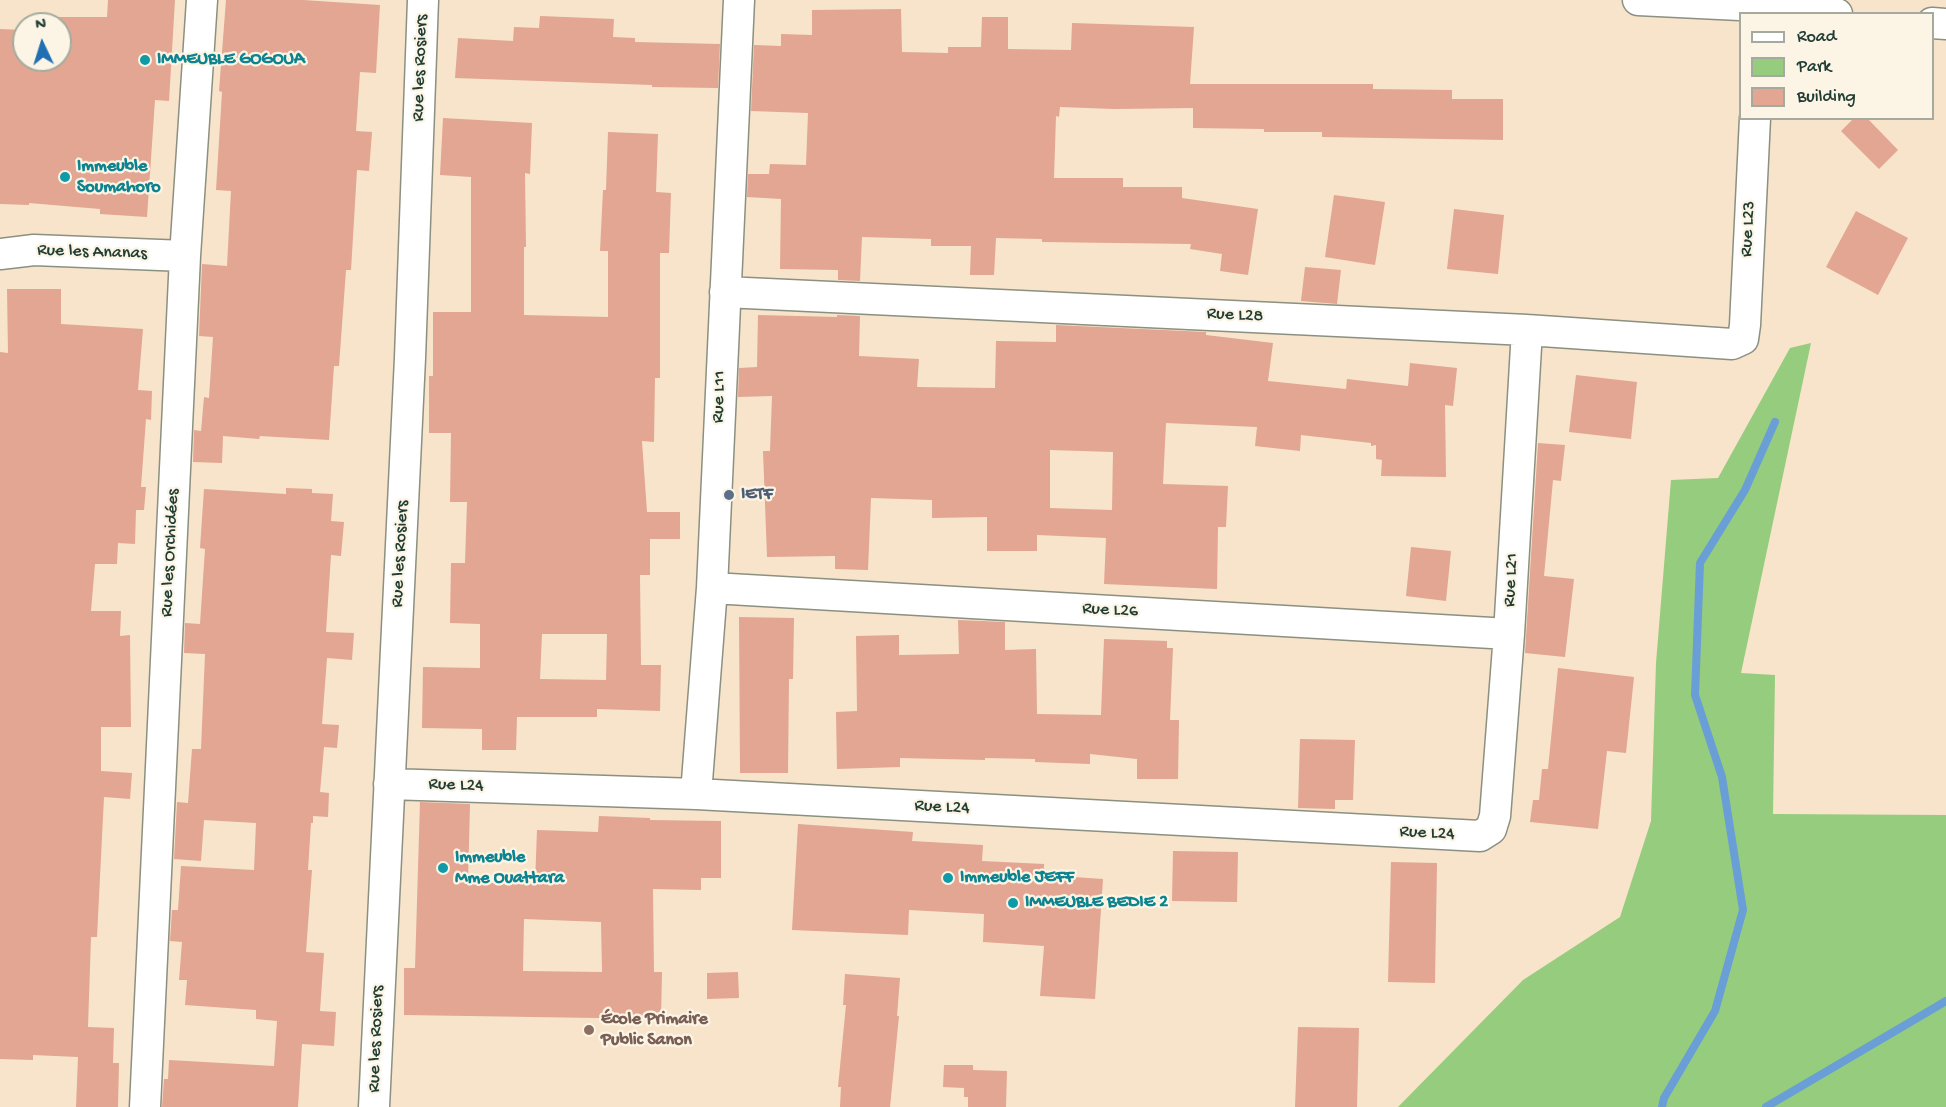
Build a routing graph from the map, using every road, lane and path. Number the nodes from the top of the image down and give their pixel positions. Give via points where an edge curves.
1 (202, 0) edge
2 (423, 0) edge
3 (739, 0) edge
4 (1638, 0) edge
5 (1760, 6) edge
6 (1818, 12) edge
7 (1755, 120) edge
8 (0, 254) edge
9 (185, 256) junction
10 (725, 292) junction
11 (1527, 330) junction
12 (1743, 339) joint
13 (712, 588) junction
14 (1509, 634) junction
15 (389, 784) junction
16 (696, 795) junction
17 (1491, 830) joint
18 (145, 1107) edge
19 (374, 1107) edge

1 - 9 street, Rue les Orchidées
2 - 15 street, Rue les Rosiers
3 - 10 street, Rue L11
4 - 5 street
5 - 6 street
7 - 12 street, Rue L23
8 - 9 street, Rue les Ananas via 34,250
9 - 18 street, Rue les Orchidées
10 - 11 street, Rue L28
10 - 13 street, Rue L11
11 - 12 street, Rue L28 via 1732,344
11 - 14 street, Rue L21
13 - 14 street, Rue L26
13 - 16 street, Rue L11
14 - 17 street, Rue L21
15 - 16 street, Rue L24
15 - 19 street, Rue les Rosiers
16 - 17 street, Rue L24 via 1480,836

